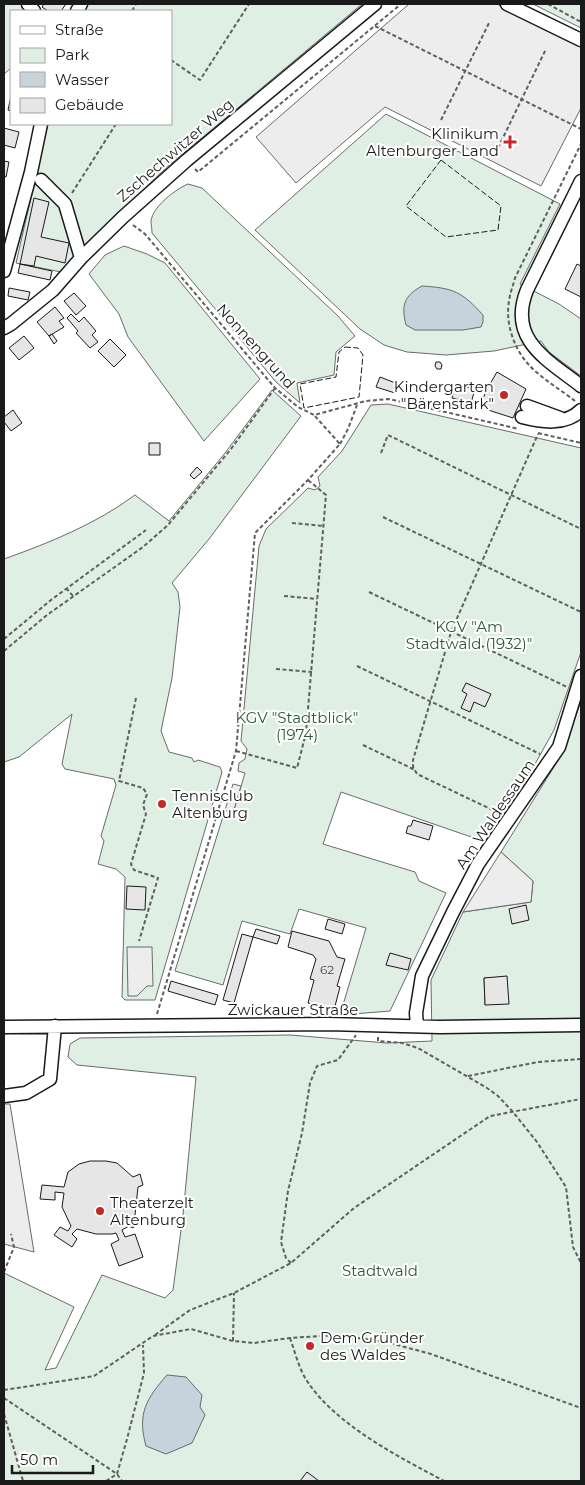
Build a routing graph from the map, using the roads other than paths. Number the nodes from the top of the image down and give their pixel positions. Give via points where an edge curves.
1 (375, 4) edge
2 (507, 4) edge
3 (581, 40) edge
4 (42, 125) edge
5 (41, 180) dead end
6 (581, 181) edge
7 (81, 258) junction
8 (4, 271) edge
9 (4, 328) edge
10 (581, 386) edge
11 (581, 410) edge
12 (525, 412) dead end
13 (581, 676) edge
14 (581, 1025) edge
15 (55, 1026) junction
16 (416, 1026) junction
17 (4, 1027) edge
18 (4, 1096) edge

1 - 7 street, Zschechwitzer Weg via 187,160
2 - 3 street
4 - 8 street
5 - 7 street via 65,204
6 - 10 street via 527,290 522,321 535,350
7 - 9 street, Zschechwitzer Weg via 53,290
11 - 12 street via 564,420 550,422 536,421
13 - 16 street, Am Waldessaum via 559,747 478,864 452,912 422,976
14 - 16 street, Zwickauer Straße
15 - 16 street, Zwickauer Straße
15 - 17 street, Zwickauer Straße
15 - 18 street via 50,1080 26,1093

